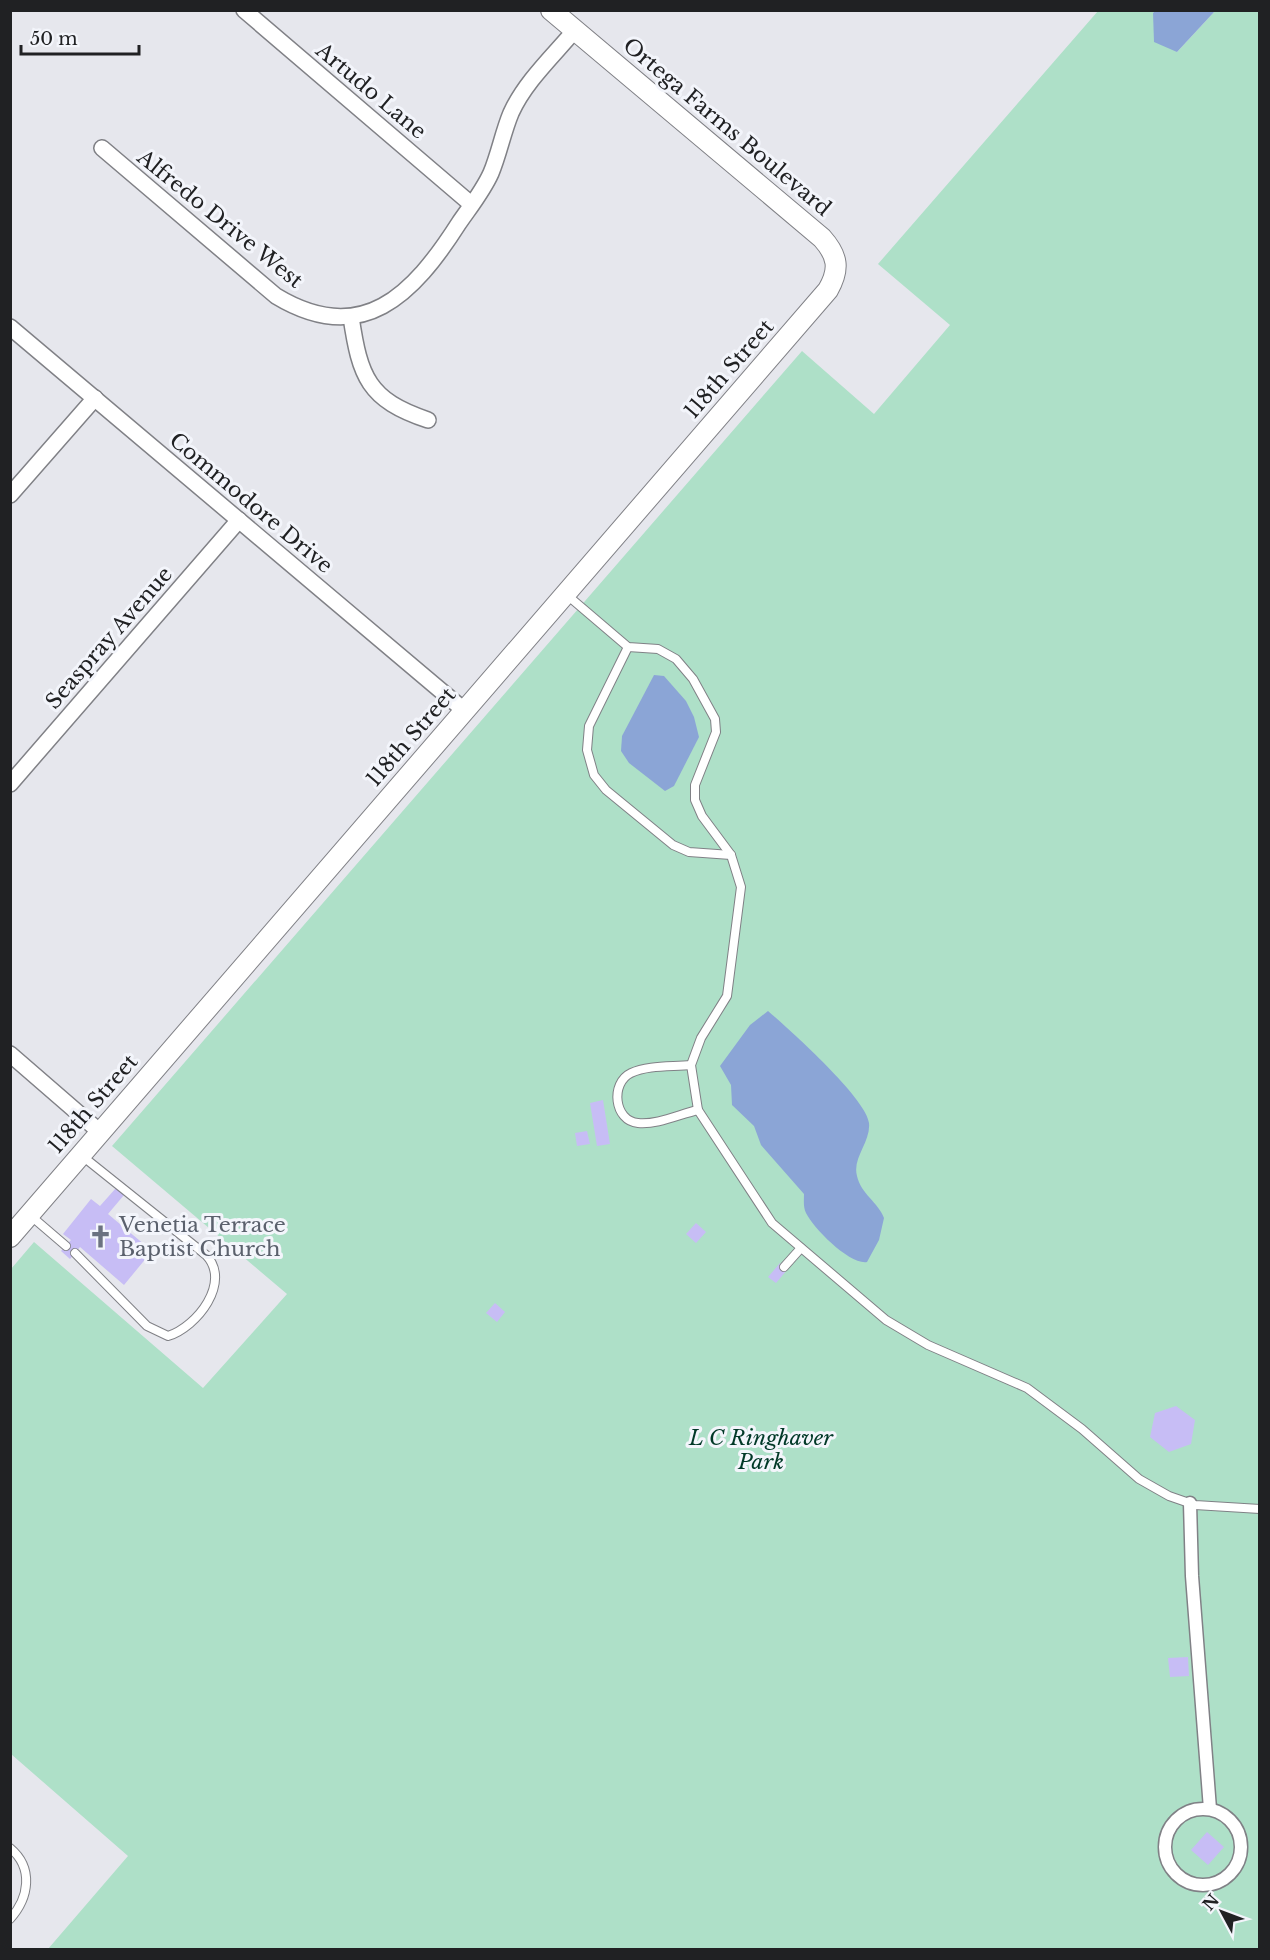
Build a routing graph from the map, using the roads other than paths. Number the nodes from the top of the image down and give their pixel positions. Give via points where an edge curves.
1 (244, 10) edge
2 (551, 10) edge
3 (575, 30) junction
4 (102, 148) dead end
5 (471, 204) junction
6 (837, 262) joint
7 (351, 317) junction
8 (10, 327) edge
9 (95, 398) junction
10 (428, 420) dead end
11 (10, 495) edge
12 (239, 520) junction
13 (567, 595) junction
14 (628, 647) junction
15 (465, 711) junction
16 (10, 784) edge
17 (731, 855) junction
18 (10, 1054) edge
19 (691, 1065) junction
20 (698, 1110) junction
21 (100, 1132) junction
22 (81, 1155) junction
23 (30, 1215) junction
24 (10, 1237) edge
25 (66, 1246) dead end
26 (801, 1248) junction
27 (75, 1253) dead end
28 (784, 1267) dead end
29 (1190, 1503) junction
30 (1260, 1509) edge
31 (1210, 1809) junction
32 (10, 1848) edge
33 (10, 1919) edge

1 - 5 street, Artudo Lane
2 - 3 street, Ortega Farms Boulevard
3 - 5 street via 519,99 490,175
3 - 6 street, Ortega Farms Boulevard via 822,238
4 - 7 street, Alfredo Drive West via 276,296 314,314
5 - 7 street via 443,248 416,280 396,298 373,311
6 - 13 street, 118th Street via 836,276 828,290
7 - 10 street via 364,375 400,411
8 - 9 street, Commodore Drive
9 - 11 street
9 - 12 street, Commodore Drive
12 - 15 street, Commodore Drive
12 - 16 street, Seaspray Avenue
13 - 14 lane
13 - 15 street, 118th Street
14 - 17 lane via 668,653 693,679 712,709 716,732 695,785 695,800
14 - 17 lane via 589,726 587,750 594,775 606,790 673,845 688,852
15 - 21 street, 118th Street
17 - 19 lane via 741,887 730,986 697,1046
18 - 21 street
19 - 20 lane
19 - 20 lane via 639,1070 622,1079 617,1091 621,1113 638,1123
20 - 26 lane via 772,1222
21 - 22 street, 118th Street
22 - 23 street, 118th Street
22 - 27 lane via 206,1255 214,1267 215,1281 196,1317 168,1336 147,1326
23 - 24 street, 118th Street
23 - 25 lane
26 - 28 lane
26 - 29 lane via 905,1332 1028,1388 1082,1429 1133,1476
29 - 30 lane
29 - 31 street
31 - 31 street via 1185,1814 1168,1832 1165,1844 1169,1862 1180,1877 1191,1883 1203,1885 1227,1877 1240,1856 1235,1826
32 - 33 lane via 27,1870 27,1892

